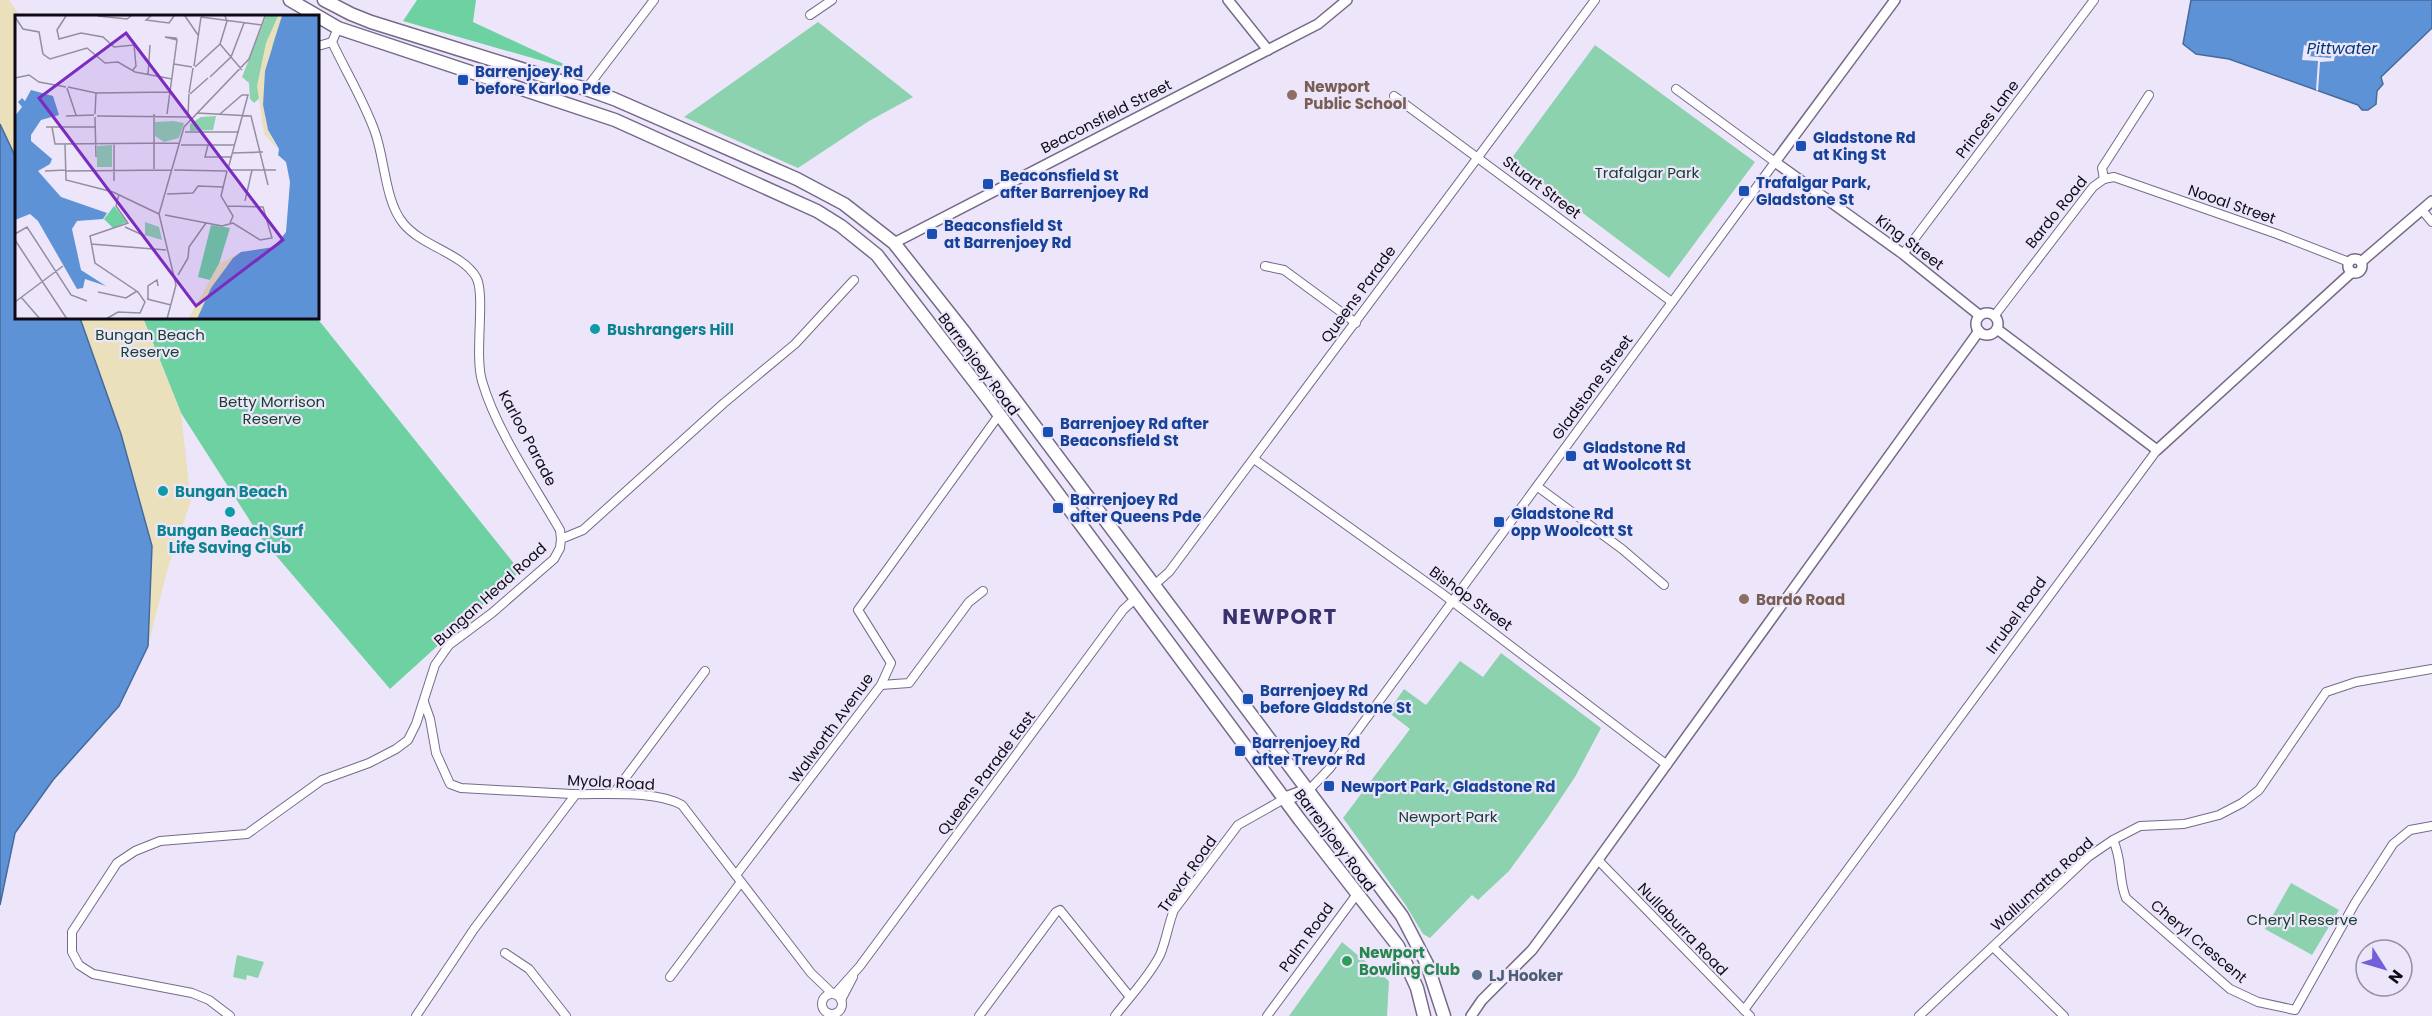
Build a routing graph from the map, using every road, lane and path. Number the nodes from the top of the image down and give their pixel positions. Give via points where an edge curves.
1 (290, 0) edge
2 (654, 0) edge
3 (832, 0) edge
4 (1228, 0) edge
5 (1347, 0) edge
6 (1595, 0) edge
7 (1895, 0) edge
8 (2094, 0) edge
9 (329, 3) edge
10 (316, 15) edge
11 (810, 15) dead end
12 (320, 18) edge
13 (338, 28) junction
14 (332, 42) junction
15 (320, 45) edge
16 (1268, 50) junction
17 (586, 89) junction
18 (1676, 89) dead end
19 (2149, 95) dead end
20 (1394, 96) dead end
21 (1477, 156) junction
22 (1775, 162) junction
23 (2104, 179) junction
24 (2432, 201) edge
25 (2422, 210) junction
26 (2432, 222) edge
27 (894, 243) junction
28 (1903, 254) junction
29 (877, 255) junction
30 (2349, 262) junction
31 (2361, 262) junction
32 (1265, 266) dead end
33 (2352, 272) junction
34 (854, 280) dead end
35 (1672, 302) junction
36 (1979, 315) junction
37 (1995, 315) junction
38 (1356, 323) junction
39 (1997, 329) junction
40 (1979, 331) junction
41 (999, 415) junction
42 (2157, 450) junction
43 (1254, 459) junction
44 (1538, 487) junction
45 (561, 539) junction
46 (1664, 585) dead end
47 (1153, 586) junction
48 (983, 591) dead end
49 (1136, 598) junction
50 (1451, 601) junction
51 (2432, 669) edge
52 (705, 671) dead end
53 (881, 685) junction
54 (424, 701) junction
55 (1667, 765) junction
56 (1309, 790) junction
57 (614, 793) junction
58 (576, 794) junction
59 (1284, 799) junction
60 (2432, 826) edge
61 (2113, 840) junction
62 (1598, 860) junction
63 (739, 879) junction
64 (1374, 880) junction
65 (1357, 894) junction
66 (1993, 947) junction
67 (506, 953) dead end
68 (811, 974) junction
69 (670, 976) dead end
70 (1130, 996) junction
71 (838, 999) junction
72 (823, 1002) junction
73 (1747, 1013) edge
74 (2297, 1013) edge
75 (833, 1015) edge
76 (230, 1016) edge
77 (416, 1016) edge
78 (566, 1016) edge
79 (819, 1016) edge
80 (847, 1016) edge
81 (979, 1016) edge
82 (1115, 1016) edge
83 (1267, 1016) edge
84 (1424, 1016) edge
85 (1444, 1016) edge
86 (1471, 1016) edge
87 (1919, 1016) edge
88 (2064, 1016) edge

1 - 10 main road, Barrenjoey Road
2 - 17 street
3 - 11 street
4 - 16 street
5 - 16 street, Beaconsfield Street via 1318,24
6 - 21 street, Queens Parade
7 - 22 street, Gladstone Street
8 - 28 street, Princes Lane
9 - 13 main road
9 - 17 main road, Barrenjoey Road via 387,27
12 - 13 main road, Barrenjoey Road
13 - 14 street
13 - 29 main road, Barrenjoey Road via 615,120 817,211
14 - 15 street
14 - 45 street, Karloo Parade via 375,134 395,212 417,237 464,264 476,277 480,289 478,360 482,381 497,419 560,530
16 - 27 street, Beaconsfield Street
17 - 27 main road, Barrenjoey Road via 797,179 844,204
18 - 22 street, King Street
19 - 23 street, Bardo Road via 2102,168
20 - 21 street, Stuart Street
21 - 35 street, Stuart Street
21 - 38 street, Queens Parade
22 - 28 street, King Street
22 - 35 street, Gladstone Street
23 - 30 street, Nooal Street via 2114,177
23 - 37 street, Bardo Road via 2093,187
24 - 25 street
25 - 26 street
25 - 31 street
27 - 29 main road, Beaconsfield Street
27 - 47 main road, Barrenjoey Road
28 - 36 street, King Street
29 - 41 main road, Barrenjoey Road
30 - 31 street
30 - 33 street
31 - 33 street via 2361,271
32 - 38 street via 1284,270
33 - 42 street, Irrubel Road
34 - 45 street, Bungan Head Road via 795,344 583,530
35 - 44 street, Gladstone Street
36 - 37 street
36 - 40 street
37 - 39 street
38 - 43 street, Queens Parade
39 - 40 street via 1987,335
39 - 42 street
40 - 55 street
41 - 49 main road, Barrenjoey Road
41 - 53 street, Walworth Avenue via 858,610 891,663
42 - 73 street, Irrubel Road
43 - 47 street, Queens Parade via 1169,572
43 - 50 street, Bishop Street
44 - 46 street
44 - 50 street, Gladstone Street
45 - 54 street, Bungan Head Road via 554,559 448,645 435,665
47 - 49 main road, Queens Parade
47 - 56 main road, Barrenjoey Road
48 - 53 street via 969,602 909,683
49 - 59 main road, Barrenjoey Road
49 - 71 street, Queens Parade East via 1123,610
50 - 55 street, Bishop Street
50 - 56 street, Gladstone Street via 1330,768
51 - 61 street, Wallumatta Road via 2356,682 2326,692 2259,790 2242,803 2219,815 2184,824 2140,826
52 - 57 street
53 - 63 street, Walworth Avenue
54 - 58 street, Myola Road via 436,753 450,784 461,788
54 - 76 street, Bungan Head Road via 408,740 369,763 322,780 247,834 160,841 135,851 117,864 72,932 72,952 79,965 93,974 192,993
55 - 62 street
56 - 59 main road
56 - 64 main road, Barrenjoey Road
57 - 58 street, Myola Road
57 - 63 street, Myola Road via 682,805
58 - 77 street via 474,929
59 - 65 main road, Barrenjoey Road
59 - 70 street, Trevor Road via 1238,825 1174,910 1161,952
60 - 74 street, Cheryl Crescent via 2410,830 2393,844 2355,903
61 - 66 street, Wallumatta Road via 2088,858
61 - 74 street, Cheryl Crescent via 2120,855 2126,898 2230,989
62 - 73 street, Nullaburra Road
62 - 86 street via 1532,950
63 - 68 street, Myola Road
63 - 69 street, Walworth Avenue
64 - 65 main road, Palm Road
64 - 85 main road, Barrenjoey Road via 1417,942
65 - 83 street, Palm Road
65 - 84 main road, Barrenjoey Road via 1398,946 1417,988
66 - 87 street, Wallumatta Road
66 - 88 street
67 - 78 street via 529,969
68 - 71 street, Myola Road
68 - 72 street, Myola Road
70 - 81 street via 1060,910
70 - 82 street, Trevor Road
71 - 72 street
71 - 75 street
71 - 80 street, Myola Road
72 - 75 street
72 - 79 street

